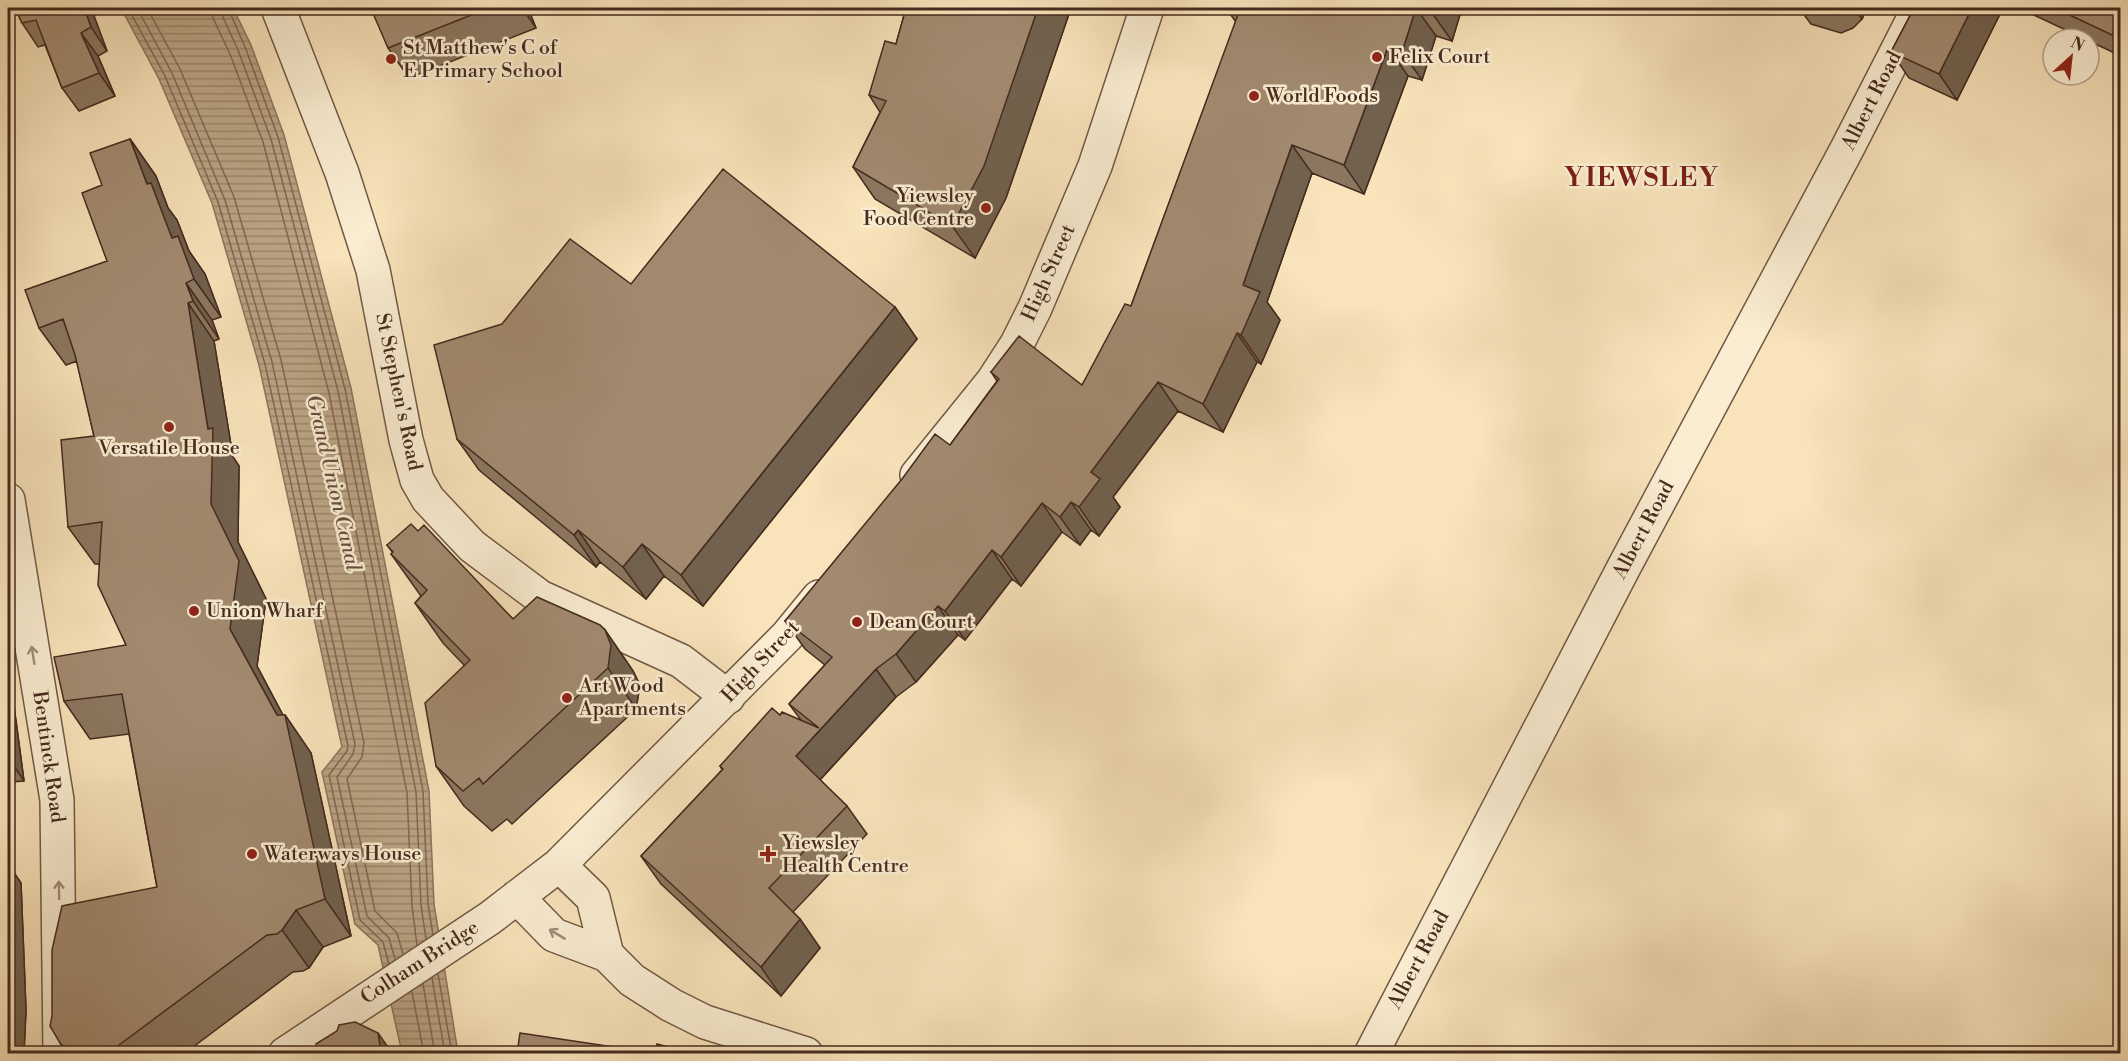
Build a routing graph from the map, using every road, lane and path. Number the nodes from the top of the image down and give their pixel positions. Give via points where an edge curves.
1 (278, 8) edge
2 (1147, 8) edge
3 (1919, 8) edge
4 (8, 500) edge
5 (896, 501) edge
6 (838, 573) edge
7 (728, 697) junction
8 (558, 865) junction
9 (517, 897) junction
10 (490, 918) joint
11 (607, 956) junction
12 (60, 1053) edge
13 (285, 1053) edge
14 (806, 1053) edge
15 (1371, 1053) edge

1 - 7 street, St Stephen's Road via 342,173 374,270 406,440 417,480 428,499 472,546 540,597 681,661
2 - 5 street, High Street via 1095,166 1017,344 993,381
3 - 15 street, Albert Road
12 -> 4 street, Bentinck Road via 57,800
6 - 7 street, High Street via 788,636
7 - 8 street, High Street
8 - 9 street, High Street
8 - 11 street via 592,898
9 - 10 street, High Street
11 -> 9 street via 554,935
10 - 13 street, Colham Bridge
11 - 14 street via 632,980 705,1022

